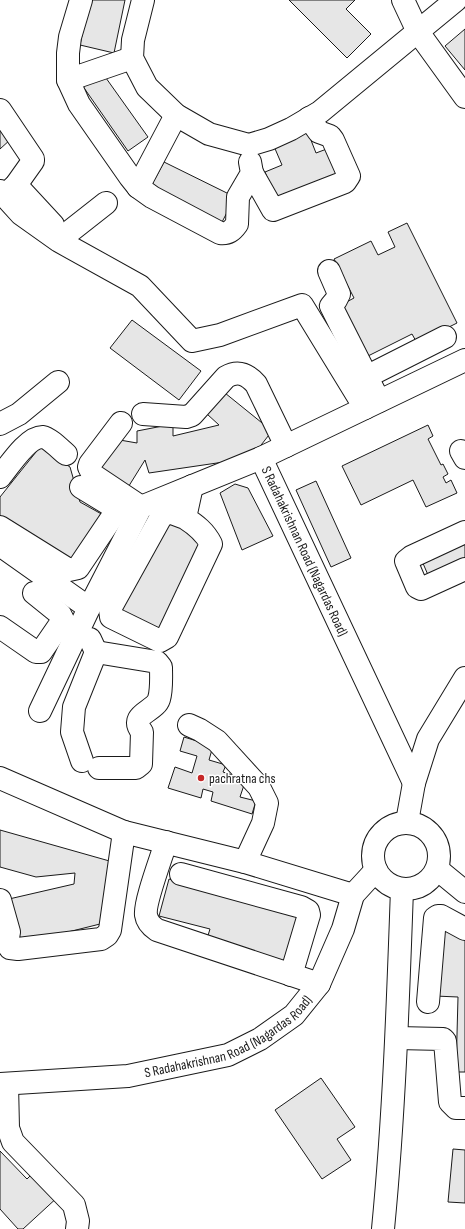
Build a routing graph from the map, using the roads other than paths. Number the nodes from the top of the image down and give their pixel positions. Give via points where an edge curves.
1 (81, 0) edge
2 (143, 0) edge
3 (403, 0) edge
4 (456, 0) edge
5 (418, 32) junction
6 (132, 58) junction
7 (68, 80) junction
8 (465, 97) edge
9 (0, 110) edge
10 (176, 115) junction
11 (309, 118) junction
12 (248, 145) junction
13 (252, 173) junction
14 (138, 187) junction
15 (7, 190) edge
16 (106, 204) dead end
17 (61, 239) junction
18 (329, 270) dead end
19 (465, 360) edge
20 (443, 371) junction
21 (366, 377) junction
22 (58, 382) dead end
23 (372, 405) junction
24 (143, 414) dead end
25 (121, 423) dead end
26 (0, 424) edge
27 (286, 446) junction
28 (66, 454) dead end
29 (261, 458) junction
30 (0, 477) edge
31 (197, 482) junction
32 (81, 487) dead end
33 (165, 490) dead end
34 (131, 512) junction
35 (185, 518) junction
36 (0, 527) edge
37 (465, 532) edge
38 (0, 545) edge
39 (465, 569) edge
40 (41, 588) junction
41 (85, 616) junction
42 (0, 626) edge
43 (46, 644) junction
44 (96, 652) junction
45 (67, 656) junction
46 (465, 678) edge
47 (73, 715) junction
48 (189, 725) dead end
49 (0, 778) edge
50 (414, 783) junction
51 (407, 822) junction
52 (124, 832) junction
53 (166, 842) junction
54 (245, 862) junction
55 (437, 869) junction
56 (376, 870) junction
57 (181, 874) dead end
58 (402, 889) junction
59 (465, 892) edge
60 (353, 895) junction
61 (0, 900) edge
62 (465, 929) edge
63 (291, 974) junction
64 (319, 984) junction
65 (398, 998) junction
66 (397, 1038) junction
67 (3, 1084) edge
68 (465, 1108) edge
69 (77, 1229) edge
70 (383, 1229) edge

1 - 7 street via 70,37
2 - 6 street via 133,40
3 - 5 street
4 - 5 street
5 - 8 street
5 - 11 street via 320,112
6 - 7 street
6 - 10 street via 147,87
7 - 14 street via 79,104
9 - 15 street via 34,159
10 - 12 street via 209,134
10 - 14 street
11 - 12 street via 291,129
11 - 13 street via 319,132 330,136 350,176 347,181 273,210
12 - 13 street
13 - 14 street via 238,197 237,224 225,234 152,197
15 - 17 street via 21,214
16 - 17 street
17 - 23 street via 140,286 192,341 220,335 302,306
18 - 21 street via 339,294 331,306
19 - 20 street, S Radahakrishnan Road (Nagardas Road)
20 - 21 street via 438,340
20 - 23 street, S Radahakrishnan Road (Nagardas Road)
21 - 23 street
22 - 26 street via 19,414
23 - 27 street, S Radahakrishnan Road (Nagardas Road)
24 - 27 street via 186,417 192,415 226,377 232,373 240,373 256,384
25 - 34 street via 89,468
27 - 29 street, S Radahakrishnan Road (Nagardas Road)
28 - 30 street via 47,438 42,437 24,446
29 - 31 street via 232,466
29 - 50 street, S Radahakrishnan Road (Nagardas Road)
31 - 33 street
31 - 34 street
31 - 35 street
32 - 34 street
34 - 36 street via 78,568 69,570
34 - 41 street
35 - 35 street via 168,512 161,517 110,609 111,617 160,641 167,637 211,544 198,526
37 - 39 street via 406,561 417,587 422,589
38 - 40 street
40 - 41 street
40 - 43 street via 63,620
41 - 44 street
41 - 45 street
42 - 43 street via 36,652 41,652
43 - 45 street
44 - 47 street via 74,706
44 - 47 street via 157,662 161,667 159,699 138,722 142,732 141,764 136,768 91,765 72,732
45 - 47 street via 43,707
46 - 50 street via 428,739
48 - 54 street via 217,741 259,787 267,803 263,823
49 - 52 street
50 - 51 street
51 - 55 street via 418,824 435,838 440,859
51 - 56 street via 386,829 378,837 373,859
52 - 53 street
52 - 61 street via 110,930 101,939 10,948 9,932
53 - 54 street
53 - 63 street via 146,909 149,923 157,930
54 - 60 street
55 - 58 street via 431,879 423,885
55 - 59 street
56 - 58 street via 391,886
56 - 60 street, S Radahakrishnan Road (Nagardas Road)
57 - 63 street via 308,911 309,915
58 - 65 street
60 - 64 street, S Radahakrishnan Road (Nagardas Road) via 343,929
62 - 65 street via 441,916 435,918 428,1000
63 - 64 street
64 - 67 street, S Radahakrishnan Road (Nagardas Road) via 294,1015 260,1039 228,1055 128,1076
65 - 66 street
66 - 68 street via 445,1041 450,1102 456,1108
66 - 70 street
67 - 69 street via 8,1128 13,1142 74,1205

